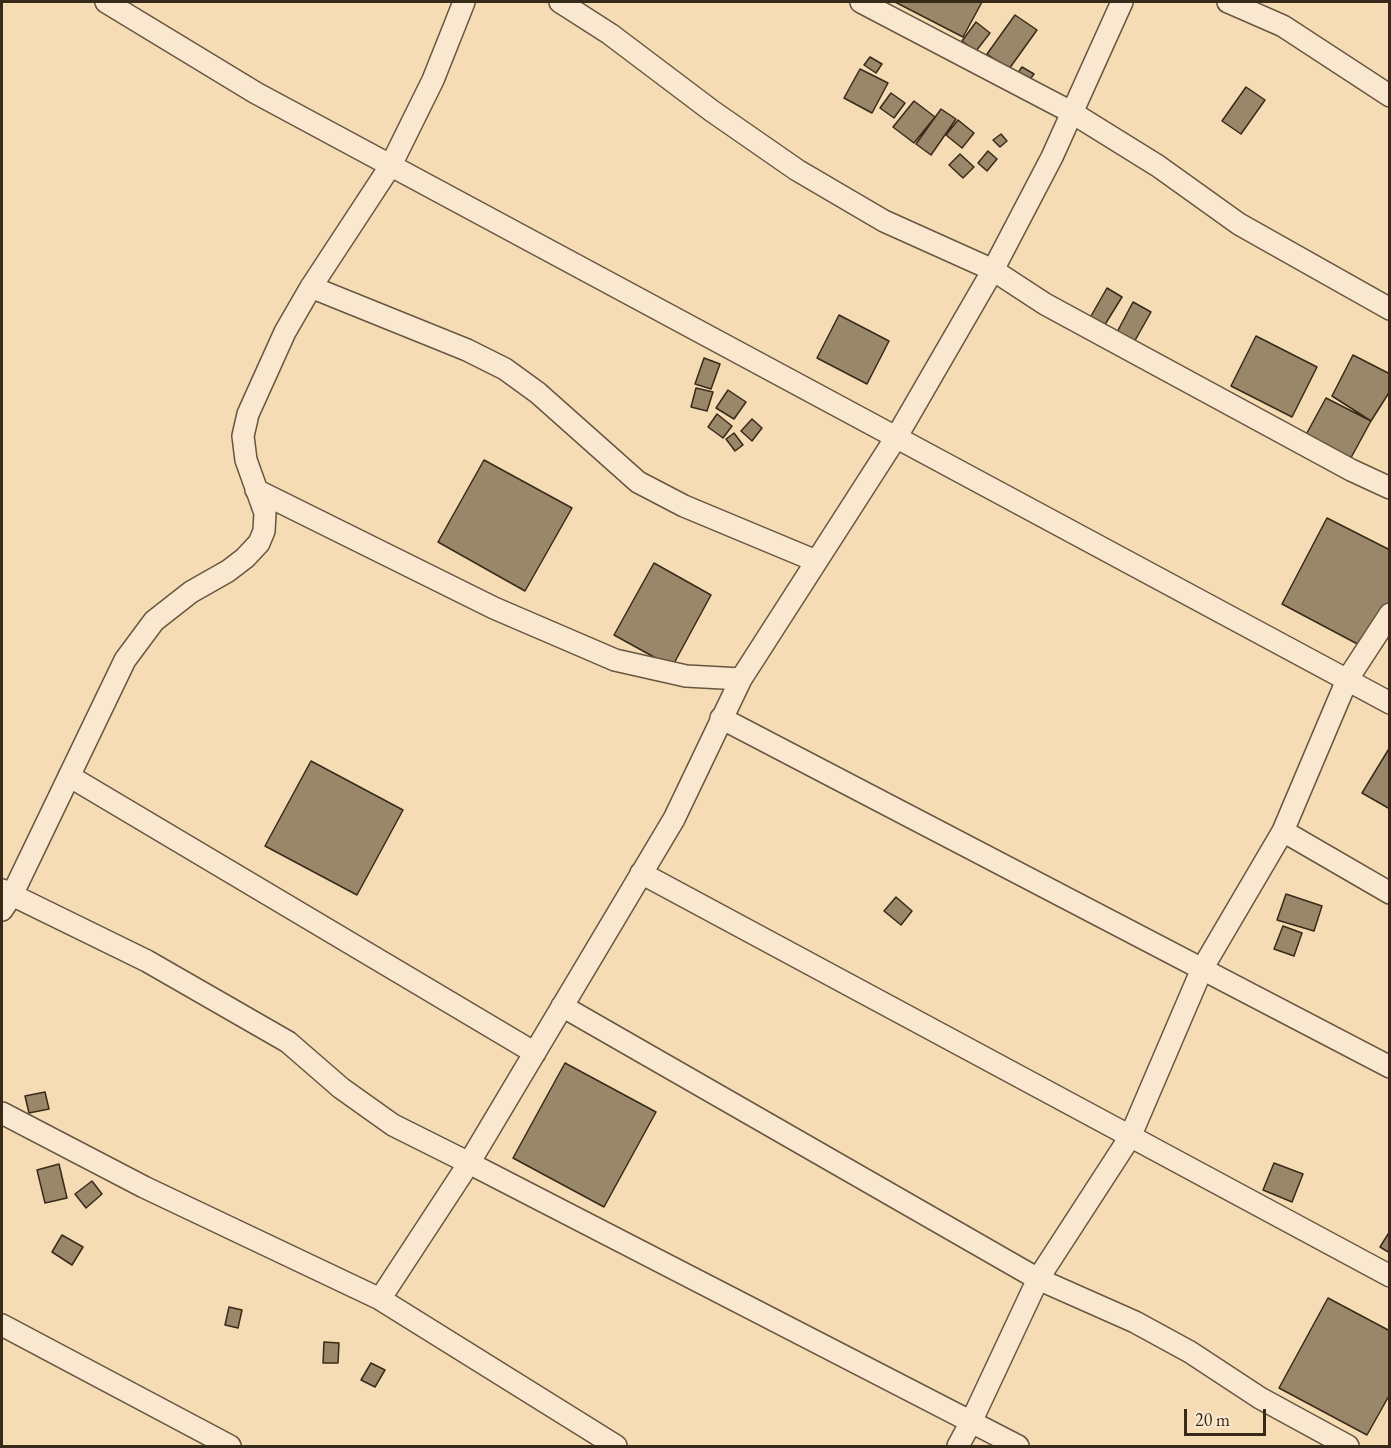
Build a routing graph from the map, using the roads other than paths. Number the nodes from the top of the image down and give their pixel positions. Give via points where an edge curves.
1 (106, 2) edge
2 (464, 2) edge
3 (560, 2) edge
4 (861, 2) edge
5 (1122, 2) edge
6 (1228, 2) edge
7 (1389, 96) edge
8 (1071, 112) junction
9 (391, 165) junction
10 (993, 270) junction
11 (311, 287) junction
12 (1389, 309) edge
13 (897, 436) junction
14 (1389, 488) edge
15 (256, 490) junction
16 (816, 561) junction
17 (1389, 614) edge
18 (741, 680) junction
19 (1347, 680) junction
20 (1389, 703) edge
21 (721, 718) junction
22 (69, 777) junction
23 (1282, 831) junction
24 (641, 873) junction
25 (1389, 893) edge
26 (5, 898) edge
27 (1202, 969) junction
28 (562, 1006) junction
29 (535, 1053) junction
30 (1389, 1067) edge
31 (2, 1113) edge
32 (1130, 1137) junction
33 (469, 1163) junction
34 (1389, 1276) edge
35 (1038, 1279) junction
36 (380, 1299) junction
37 (2, 1325) edge
38 (971, 1422) junction
39 (230, 1446) edge
40 (616, 1446) edge
41 (958, 1446) edge
42 (1018, 1446) edge
43 (1348, 1446) edge

1 - 9 street via 256,93
2 - 9 street via 433,80
3 - 10 street via 797,170 884,221
4 - 8 street
5 - 8 street
6 - 7 street via 1282,26
8 - 10 street
8 - 12 street via 1158,166 1239,224
9 - 11 street
9 - 13 street
10 - 13 street
10 - 14 street via 1045,304
11 - 15 street via 285,332 248,414 243,436
11 - 16 street via 505,369 538,393 638,482 684,506
13 - 16 street
13 - 19 street
15 - 18 street via 494,608 615,660 686,676
15 - 22 street via 265,513 259,543 228,571 191,592 154,621 125,660
16 - 18 street
17 - 19 street
18 - 21 street
19 - 20 street
19 - 23 street
21 - 24 street via 674,819
21 - 27 street
22 - 26 street
22 - 29 street
23 - 25 street
23 - 27 street
24 - 28 street
24 - 32 street
26 - 33 street via 147,961 288,1042 341,1088 393,1125
27 - 30 street
27 - 32 street
28 - 29 street
28 - 35 street
29 - 33 street
31 - 36 street via 144,1187
32 - 34 street
32 - 35 street
33 - 36 street
33 - 38 street
35 - 38 street
35 - 43 street via 1134,1322
36 - 40 street
37 - 39 street
38 - 41 street
38 - 42 street

